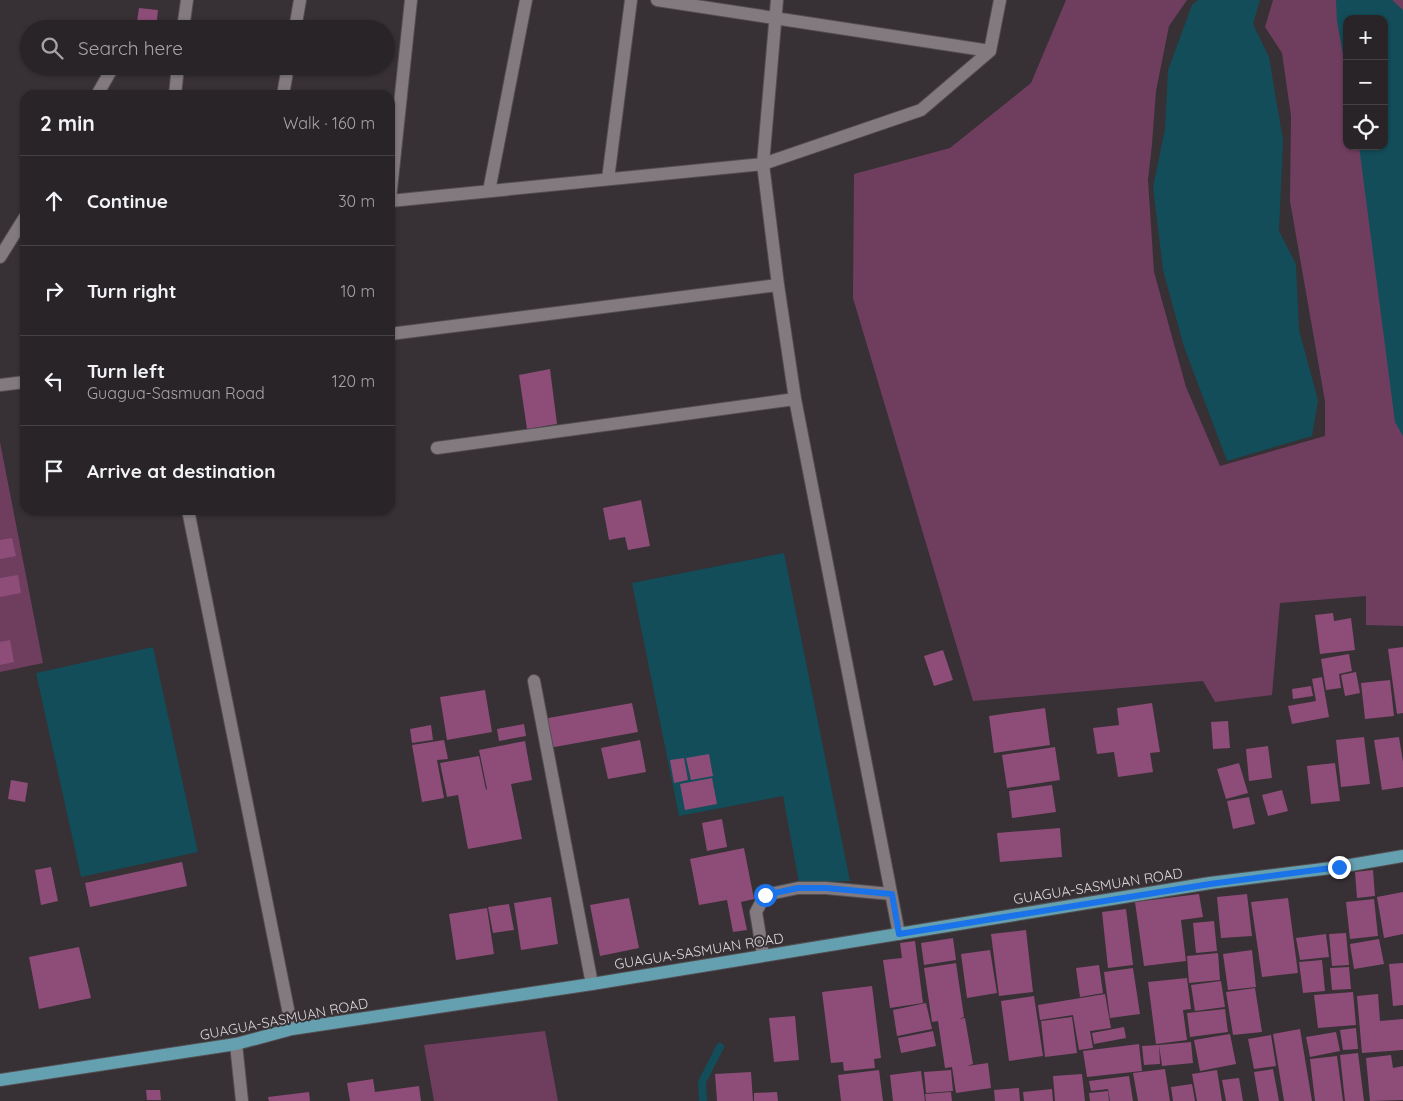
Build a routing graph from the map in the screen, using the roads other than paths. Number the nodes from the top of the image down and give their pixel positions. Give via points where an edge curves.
1 (187, 0) edge
2 (300, 0) edge
3 (411, 0) edge
4 (526, 0) edge
5 (631, 0) edge
6 (657, 0) edge
7 (776, 0) edge
8 (1000, 0) edge
9 (775, 18) junction
10 (184, 20) edge
11 (297, 20) edge
12 (990, 51) junction
13 (108, 75) edge
14 (177, 75) edge
15 (286, 75) edge
16 (100, 90) edge
17 (176, 90) edge
18 (284, 90) edge
19 (395, 152) edge
20 (763, 164) junction
21 (608, 179) junction
22 (489, 191) junction
23 (395, 200) edge
24 (20, 225) edge
25 (0, 257) edge
26 (778, 285) junction
27 (395, 333) edge
28 (20, 383) edge
29 (0, 385) edge
30 (795, 399) junction
31 (437, 448) dead end
32 (189, 515) edge
33 (534, 681) dead end
34 (1403, 856) edge
35 (892, 894) junction
36 (899, 934) junction
37 (764, 955) junction
38 (592, 984) junction
39 (292, 1029) junction
40 (236, 1044) junction
41 (0, 1080) edge
42 (242, 1101) edge

1 - 10 street
2 - 11 street
3 - 19 street
4 - 22 street
5 - 21 street
6 - 9 street
7 - 9 street
8 - 12 street
9 - 12 street
9 - 20 street
12 - 20 street via 920,110
13 - 16 street
14 - 17 street
15 - 18 street
20 - 21 street
20 - 26 street
21 - 22 street
22 - 23 street
24 - 25 street
26 - 27 street
26 - 30 street
28 - 29 street
30 - 31 street
30 - 35 street
32 - 39 street
33 - 38 street
34 - 36 main road, GUAGUA-SASMUAN ROAD
35 - 36 street
35 - 37 street via 798,888 765,895 756,912
36 - 37 main road, GUAGUA-SASMUAN ROAD
37 - 38 main road, GUAGUA-SASMUAN ROAD
38 - 39 main road, GUAGUA-SASMUAN ROAD
39 - 40 main road, GUAGUA-SASMUAN ROAD
40 - 41 main road, GUAGUA-SASMUAN ROAD
40 - 42 street

